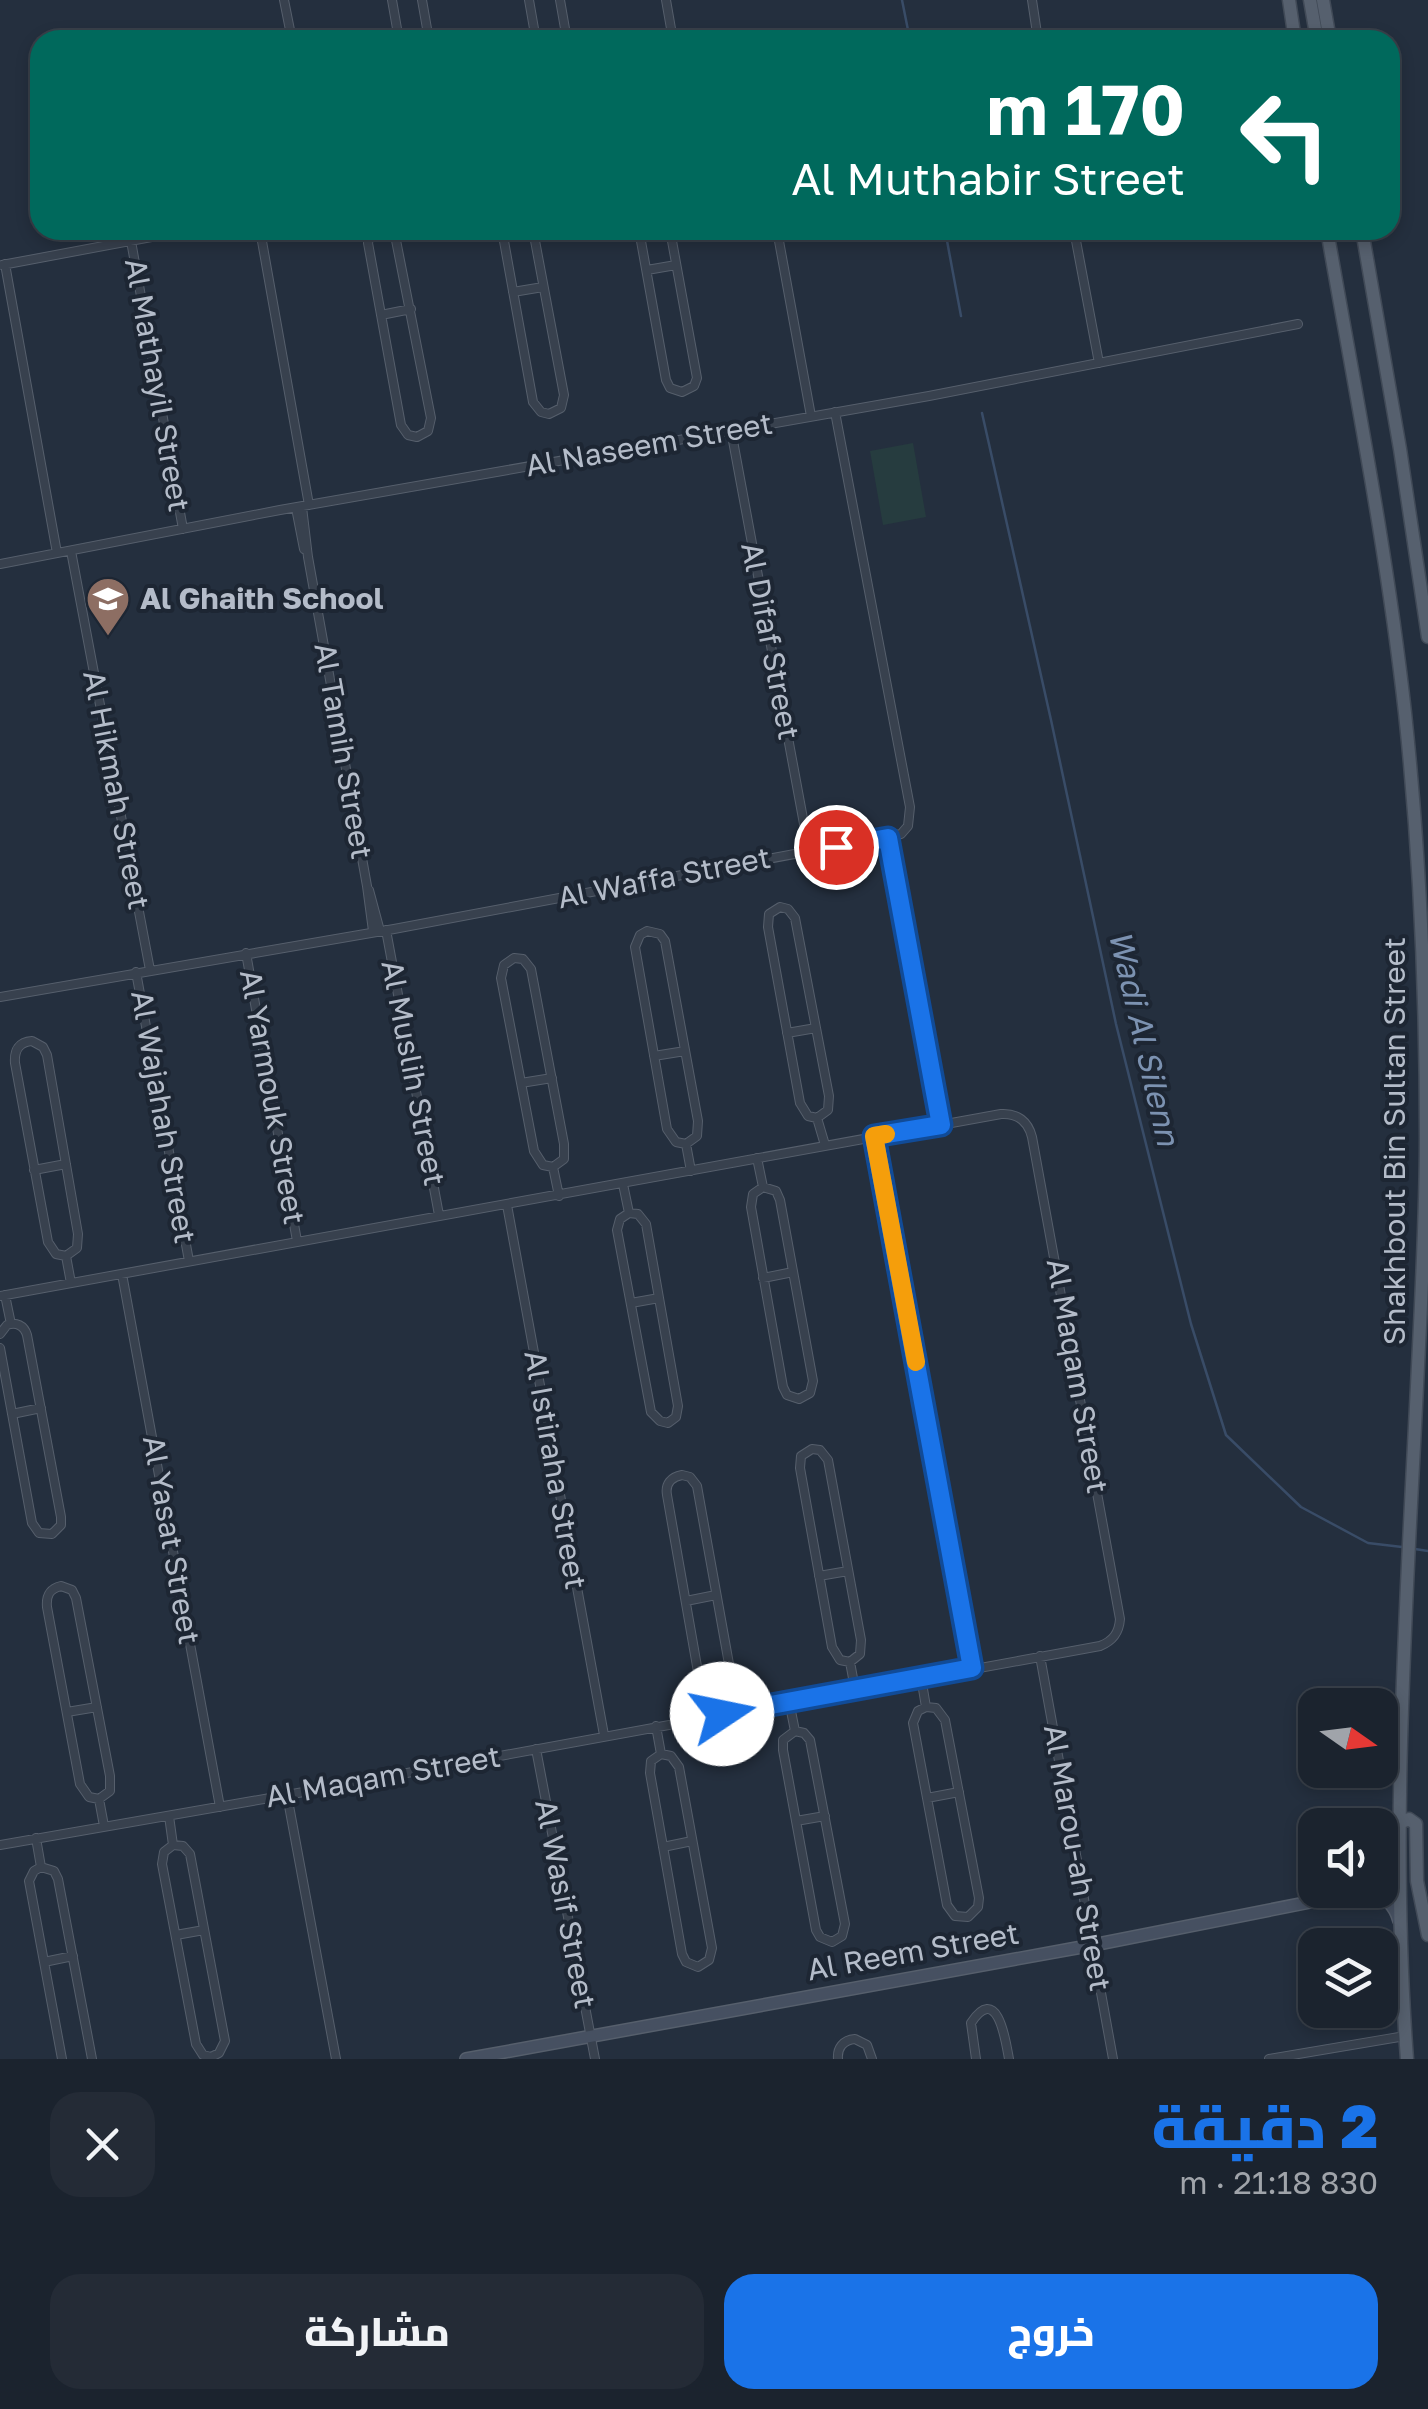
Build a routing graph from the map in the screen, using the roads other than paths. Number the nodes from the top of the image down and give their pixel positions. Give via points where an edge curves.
1 (284, 0) edge
2 (392, 0) edge
3 (422, 0) edge
4 (529, 0) edge
5 (560, 0) edge
6 (666, 0) edge
7 (1030, 0) edge
8 (1290, 0) edge
9 (1310, 0) edge
10 (1323, 0) edge
11 (290, 30) edge
12 (398, 30) edge
13 (427, 30) edge
14 (534, 30) edge
15 (565, 30) edge
16 (671, 30) edge
17 (1036, 30) edge
18 (1294, 30) edge
19 (1315, 30) edge
20 (1328, 30) edge
21 (131, 240) joint
22 (262, 240) edge
23 (369, 240) edge
24 (396, 240) edge
25 (504, 240) edge
26 (534, 240) edge
27 (641, 240) edge
28 (672, 240) edge
29 (779, 240) edge
30 (1076, 240) edge
31 (1329, 240) edge
32 (1364, 240) edge
33 (2, 264) edge
34 (676, 265) junction
35 (646, 270) junction
36 (543, 288) junction
37 (514, 292) junction
38 (411, 310) junction
39 (381, 315) junction
40 (1298, 324) dead end
41 (1099, 363) junction
42 (835, 412) junction
43 (810, 416) junction
44 (731, 430) junction
45 (302, 507) junction
46 (183, 529) junction
47 (71, 551) junction
48 (57, 553) junction
49 (0, 564) edge
50 (1428, 637) edge
51 (888, 838) junction
52 (809, 851) junction
53 (380, 930) junction
54 (246, 953) junction
55 (150, 970) junction
56 (136, 972) junction
57 (0, 997) edge
58 (816, 1028) junction
59 (787, 1034) junction
60 (685, 1051) junction
61 (654, 1056) junction
62 (552, 1078) junction
63 (522, 1084) junction
64 (818, 1118) junction
65 (941, 1125) junction
66 (874, 1136) junction
67 (686, 1144) junction
68 (825, 1145) junction
69 (757, 1158) junction
70 (66, 1164) junction
71 (553, 1167) junction
72 (34, 1170) junction
73 (692, 1171) junction
74 (623, 1184) junction
75 (763, 1187) junction
76 (558, 1196) junction
77 (507, 1204) junction
78 (629, 1213) junction
79 (439, 1215) junction
80 (298, 1241) junction
81 (66, 1256) junction
82 (189, 1261) junction
83 (794, 1272) junction
84 (122, 1274) junction
85 (763, 1278) junction
86 (72, 1283) junction
87 (2, 1296) edge
88 (659, 1298) junction
89 (631, 1303) junction
90 (10, 1324) junction
91 (0, 1334) edge
92 (0, 1348) edge
93 (41, 1408) junction
94 (12, 1414) junction
95 (848, 1571) junction
96 (819, 1576) junction
97 (716, 1595) junction
98 (686, 1601) junction
99 (1040, 1656) junction
100 (850, 1662) junction
101 (972, 1668) junction
102 (920, 1677) junction
103 (716, 1685) junction
104 (855, 1689) junction
105 (789, 1701) junction
106 (97, 1707) junction
107 (926, 1707) junction
108 (67, 1712) junction
109 (722, 1714) junction
110 (656, 1726) junction
111 (794, 1731) junction
112 (604, 1735) junction
113 (536, 1748) junction
114 (661, 1754) junction
115 (959, 1792) junction
116 (287, 1795) junction
117 (927, 1798) junction
118 (99, 1799) junction
119 (220, 1807) junction
120 (169, 1816) junction
121 (825, 1816) junction
122 (796, 1821) junction
123 (104, 1826) junction
124 (1399, 1832) junction
125 (36, 1838) junction
126 (1398, 1839) edge
127 (692, 1842) junction
128 (0, 1845) edge
129 (174, 1845) junction
130 (663, 1847) junction
131 (42, 1867) junction
132 (1298, 1905) edge
133 (1393, 1908) edge
134 (204, 1930) junction
135 (1401, 1930) junction
136 (176, 1935) junction
137 (1428, 1935) edge
138 (1093, 1945) junction
139 (73, 1956) junction
140 (44, 1962) junction
141 (590, 2036) junction
142 (1405, 2036) junction
143 (1347, 2044) junction
144 (62, 2059) edge
145 (92, 2059) edge
146 (336, 2059) edge
147 (466, 2059) edge
148 (595, 2059) edge
149 (838, 2059) edge
150 (872, 2059) edge
151 (976, 2059) edge
152 (1009, 2059) edge
153 (1114, 2059) edge
154 (1269, 2059) edge
155 (1349, 2059) edge
156 (1406, 2059) edge

1 - 11 street
2 - 12 street
3 - 13 street
4 - 14 street
5 - 15 street
6 - 16 street
7 - 17 street
8 - 18 main road
9 - 19 main road
10 - 20 main road
21 - 33 street
21 - 46 street, Al Mathayil Street
22 - 45 street, Al Tamih Street
23 - 39 street
24 - 38 street
25 - 37 street
26 - 36 street
27 - 35 street
28 - 34 street
29 - 43 street
30 - 41 street
31 - 124 main road, Shakhbout Bin Sultan Street via 1386,568 1422,935 1423,1265
32 - 50 main road
33 - 48 street
34 - 35 street
34 - 35 street via 697,378 682,392 666,380
36 - 37 street
36 - 37 street via 564,400 550,414 533,402
38 - 39 street
38 - 39 street via 432,422 417,437 401,424
40 - 41 street, Al Naseem Street
41 - 42 street, Al Naseem Street
42 - 43 street, Al Naseem Street
42 - 51 street via 910,807 906,830
43 - 44 street, Al Naseem Street
44 - 45 street, Al Naseem Street
44 - 52 street, Al Difaf Street
45 - 46 street, Al Naseem Street
45 - 53 street, Al Tamih Street via 302,542
46 - 47 street, Al Naseem Street
47 - 48 street, Al Naseem Street
47 - 55 street, Al Hikmah Street
48 - 49 street, Al Naseem Street
51 - 52 street, Al Waffa Street
51 - 65 street
52 - 53 street, Al Waffa Street
53 - 54 street, Al Waffa Street
53 - 79 street, Al Muslih Street
54 - 55 street, Al Waffa Street
54 - 80 street, Al Yarmouk Street
55 - 56 street, Al Waffa Street
56 - 57 street, Al Waffa Street
56 - 82 street, Al Wajahah Street
58 - 59 street
58 - 59 street via 795,918 780,908 769,914 768,928
58 - 64 street via 829,1101
59 - 64 street via 800,1103
60 - 61 street
60 - 61 street via 665,941 648,932 635,946
60 - 67 street via 698,1126
61 - 67 street via 670,1134
62 - 63 street
62 - 63 street via 531,968 514,958 501,978
62 - 71 street via 565,1150
63 - 71 street via 534,1152
64 - 68 street
65 - 66 street, Al Maqam Street
65 - 99 street, Al Maqam Street via 1015,1116 1031,1131 1039,1173 1120,1619 1117,1634 1105,1644
66 - 68 street, Al Maqam Street
66 - 101 street
67 - 73 street
68 - 69 street, Al Maqam Street
69 - 73 street, Al Maqam Street
69 - 75 street
70 - 72 street
70 - 72 street via 46,1051 27,1041 16,1049 15,1062
70 - 81 street via 78,1239
71 - 76 street
72 - 81 street via 48,1242
73 - 74 street, Al Maqam Street
74 - 76 street, Al Maqam Street
74 - 78 street
75 - 83 street via 779,1195
75 - 85 street via 751,1202
76 - 77 street, Al Maqam Street
77 - 79 street, Al Maqam Street
77 - 112 street, Al Istiraha Street
78 - 88 street via 646,1224
78 - 89 street via 617,1230
79 - 80 street, Al Maqam Street
80 - 82 street, Al Maqam Street
81 - 86 street
82 - 84 street, Al Maqam Street
83 - 85 street
83 - 85 street via 813,1385 799,1399 782,1387
84 - 86 street, Al Maqam Street
84 - 119 street, Al Yasat Street
86 - 87 street, Al Maqam Street
87 - 90 street, Al Maqam Street
88 - 89 street
88 - 89 street via 678,1410 668,1422 651,1412
90 - 91 street
90 - 93 street, Al Maqam Street via 27,1335
92 - 94 street, Al Maqam Street
93 - 94 street
93 - 94 street, Al Maqam Street via 62,1521 48,1535 32,1523
95 - 96 street
95 - 96 street via 828,1460 812,1449 800,1468
95 - 100 street via 862,1645
96 - 100 street via 832,1647
97 - 98 street
97 - 98 street via 697,1486 678,1476 666,1491
97 - 103 street via 729,1668
98 - 103 street via 699,1676
99 - 101 street, Al Maqam Street
99 - 138 street, Al Marou-ah Street
100 - 104 street
101 - 102 street, Al Maqam Street
102 - 104 street, Al Maqam Street
102 - 107 street
103 - 109 street
104 - 105 street, Al Maqam Street
105 - 109 street, Al Maqam Street
105 - 111 street
106 - 108 street
106 - 108 street via 76,1598 57,1587 47,1607
106 - 118 street via 111,1786
107 - 115 street via 944,1715
107 - 117 street via 914,1723
108 - 118 street via 80,1784
109 - 110 street, Al Maqam Street
110 - 112 street, Al Maqam Street
110 - 114 street
111 - 121 street via 810,1740
111 - 122 street via 782,1745
112 - 113 street, Al Maqam Street
113 - 116 street, Al Maqam Street
113 - 141 street, Al Wasif Street
114 - 127 street via 679,1766
114 - 130 street via 649,1769
115 - 117 street
115 - 117 street via 979,1903 968,1917 955,1916 947,1905
116 - 119 street, Al Maqam Street
116 - 146 street
118 - 123 street
119 - 120 street, Al Maqam Street
120 - 123 street, Al Maqam Street
120 - 129 street
121 - 122 street
121 - 122 street via 845,1924 836,1941 818,1934
123 - 125 street, Al Maqam Street
124 - 126 street
124 - 135 main road, Shakhbout Bin Sultan Street
124 - 137 main road via 1402,1822 1416,1824 1417,1881
125 - 128 street, Al Maqam Street
125 - 131 street
127 - 130 street
127 - 130 street via 712,1952 698,1966 682,1954
129 - 134 street via 190,1854
129 - 136 street via 162,1860
131 - 139 street via 56,1874
131 - 140 street via 29,1882
132 - 138 street, Al Reem Street
133 - 135 street, Al Reem Street
134 - 136 street
134 - 136 street via 225,2042 211,2056 197,2048
135 - 142 main road, Shakhbout Bin Sultan Street
138 - 141 street, Al Reem Street
138 - 153 street, Al Marou-ah Street
139 - 140 street
139 - 145 street
140 - 144 street
141 - 147 street, Al Reem Street
141 - 148 street, Al Wasif Street
142 - 143 street
142 - 156 main road, Shakhbout Bin Sultan Street
143 - 154 street
143 - 155 street
149 - 150 street via 843,2044 855,2039 867,2045
151 - 152 street via 972,2022 988,2011 1002,2022

